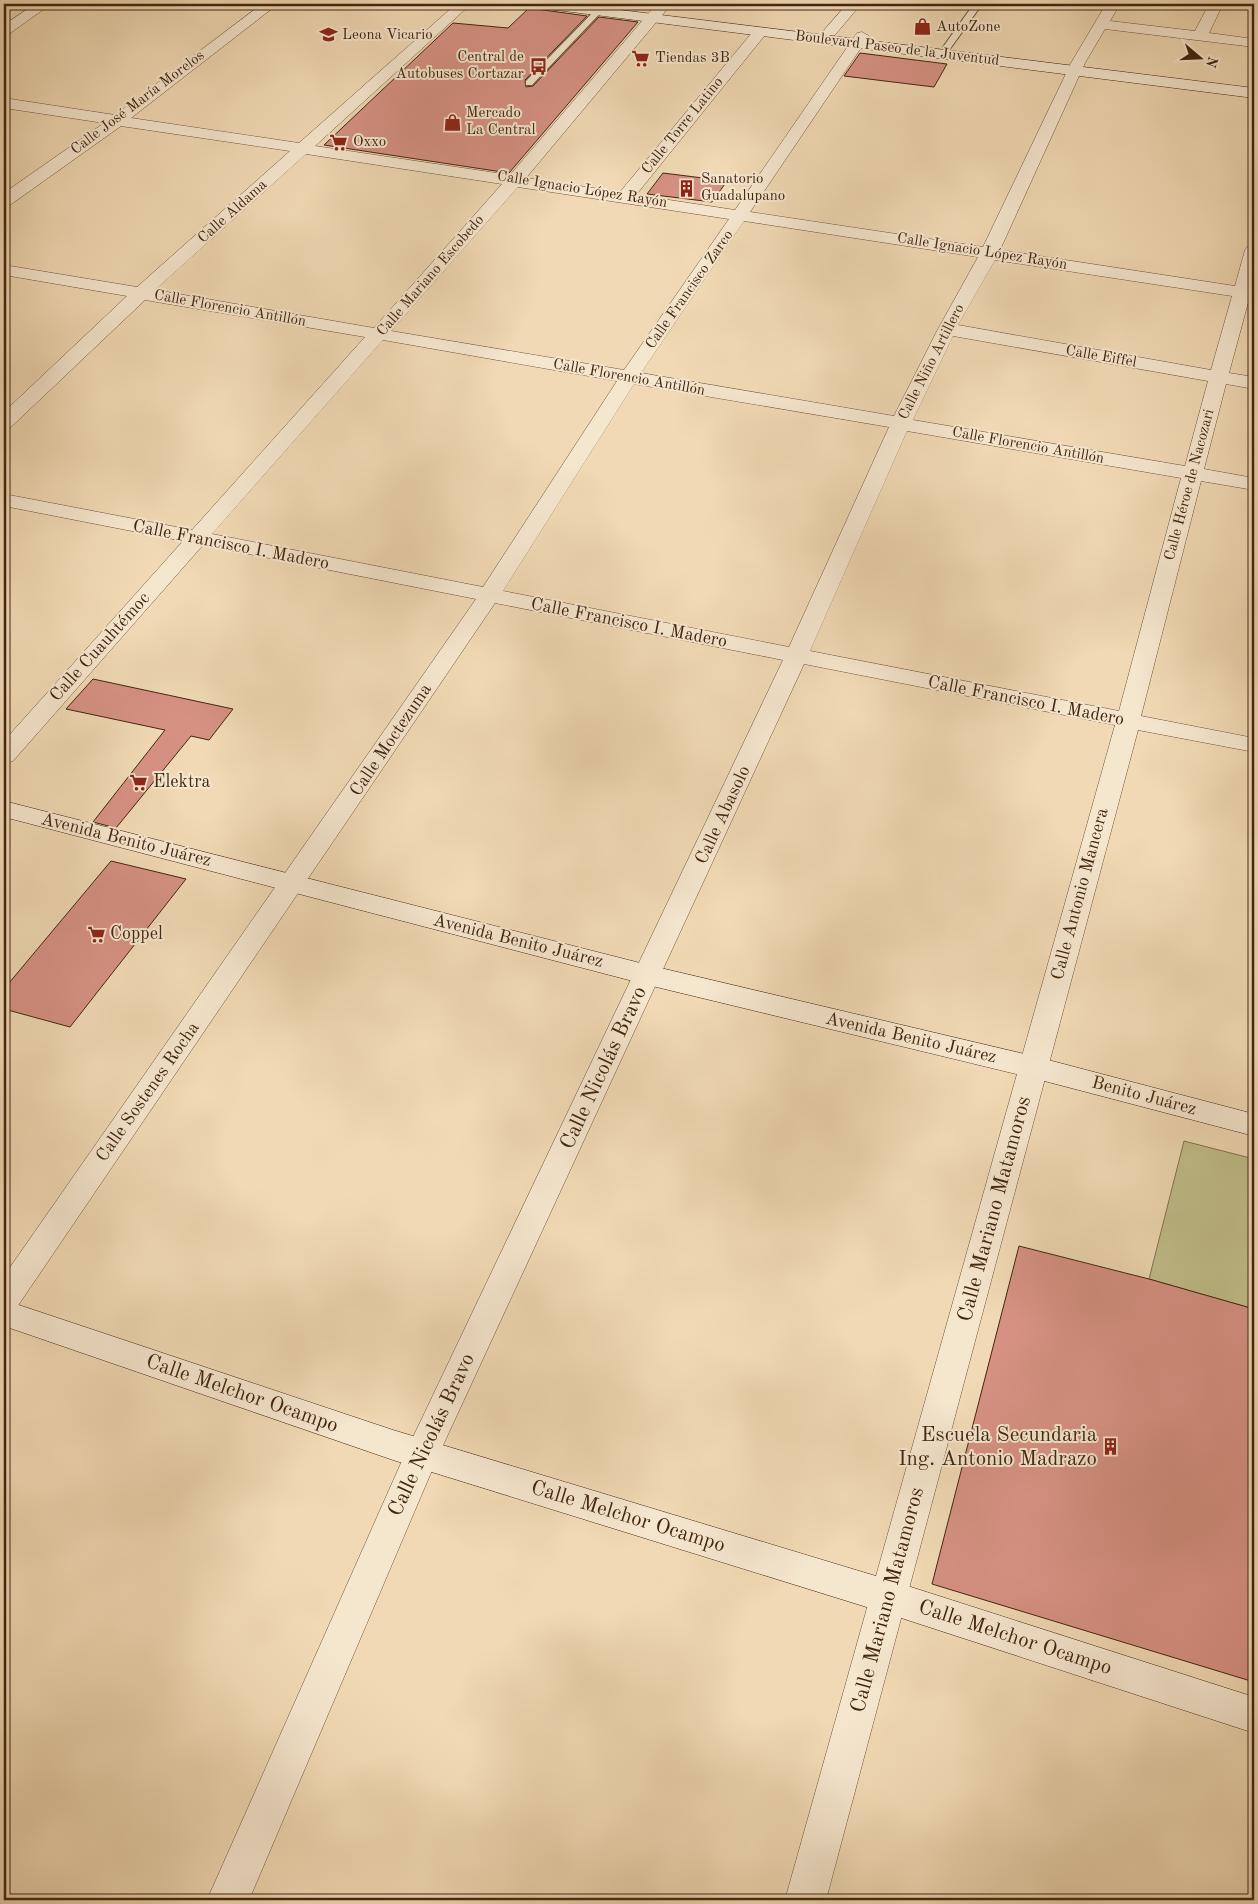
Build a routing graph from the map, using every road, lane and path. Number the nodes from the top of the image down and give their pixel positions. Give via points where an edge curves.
1 (44, 4) edge
2 (271, 4) edge
3 (464, 4) edge
4 (540, 4) edge
5 (854, 4) edge
6 (1114, 4) edge
7 (1216, 4) edge
8 (602, 6) edge
9 (976, 7) dead end
10 (656, 14) junction
11 (1102, 24) junction
12 (4, 31) edge
13 (760, 32) junction
14 (830, 32) junction
15 (1200, 36) junction
16 (859, 40) junction
17 (1254, 43) edge
18 (947, 47) junction
19 (1076, 68) junction
20 (529, 83) dead end
21 (1254, 85) edge
22 (1254, 94) edge
23 (4, 103) edge
24 (117, 121) junction
25 (302, 150) junction
26 (515, 180) junction
27 (625, 197) junction
28 (4, 201) edge
29 (742, 214) junction
30 (1254, 250) edge
31 (989, 254) junction
32 (4, 270) edge
33 (1248, 293) edge
34 (140, 294) junction
35 (947, 329) junction
36 (379, 335) junction
37 (629, 378) junction
38 (1218, 378) junction
39 (1254, 383) edge
40 (4, 423) edge
41 (900, 425) junction
42 (1193, 474) junction
43 (1254, 484) edge
44 (4, 500) edge
45 (198, 538) junction
46 (489, 596) junction
47 (797, 654) junction
48 (1128, 721) junction
49 (1254, 745) edge
50 (4, 756) edge
51 (4, 809) edge
52 (293, 884) junction
53 (648, 975) junction
54 (1033, 1068) junction
55 (1254, 1125) edge
56 (4, 1301) edge
57 (4, 1312) edge
58 (422, 1454) junction
59 (889, 1597) junction
60 (1254, 1715) edge
61 (228, 1900) edge
62 (806, 1900) edge

1 - 12 street
2 - 24 street, Calle José María Morelos
3 - 25 street, Calle Aldama
4 - 8 street, Boulevard Paseo de la Juventud
5 - 14 street
6 - 11 street, Calle Niño Artillero
7 - 15 street
8 - 10 street, Boulevard Paseo de la Juventud
8 - 20 lane
9 - 18 lane
10 - 13 street, Boulevard Paseo de la Juventud
10 - 14 street, Boulevard Paseo de la Juventud
10 - 26 street, Calle Mariano Escobedo
11 - 15 street
11 - 19 street, Calle Niño Artillero
13 - 16 street, Boulevard Paseo de la Juventud
13 - 27 street, Calle Torre Latino
14 - 16 street, Boulevard Paseo de la Juventud
15 - 17 street
16 - 18 street, Boulevard Paseo de la Juventud
16 - 19 street, Boulevard Paseo de la Juventud
16 - 29 street, Calle Francisco Zarco
18 - 19 street, Boulevard Paseo de la Juventud
19 - 21 street, Boulevard Paseo de la Juventud
19 - 22 street, Boulevard Paseo de la Juventud
19 - 31 street, Calle Niño Artillero
23 - 24 street, Calle Ignacio López Rayón
24 - 25 street, Calle Ignacio López Rayón
24 - 28 street, Calle José María Morelos
25 - 26 street, Calle Ignacio López Rayón
25 - 34 street, Calle Aldama
26 - 27 street, Calle Ignacio López Rayón
26 - 36 street, Calle Mariano Escobedo
27 - 29 street, Calle Ignacio López Rayón
29 - 31 street, Calle Ignacio López Rayón
29 - 37 street, Calle Francisco Zarco
30 - 33 street, Calle Héroe de Nacozari
31 - 33 street, Calle Ignacio López Rayón
31 - 35 street, Calle Niño Artillero
32 - 34 street, Calle Florencio Antillón
33 - 38 street, Calle Héroe de Nacozari
34 - 36 street, Calle Florencio Antillón
34 - 40 street, Calle Aldama
35 - 38 street, Calle Eiffel
35 - 41 street, Calle Niño Artillero
36 - 37 street, Calle Florencio Antillón
36 - 45 street, Calle Mariano Escobedo
37 - 41 street, Calle Florencio Antillón
37 - 46 street, Calle Francisco Zarco
38 - 39 street, Calle Eiffel
38 - 42 street, Calle Héroe de Nacozari
41 - 42 street, Calle Florencio Antillón
41 - 47 street, Calle Niño Artillero
42 - 43 street, Calle Florencio Antillón
42 - 48 street, Calle Héroe de Nacozari
44 - 45 street, Calle Francisco I. Madero
45 - 46 street, Calle Francisco I. Madero
45 - 50 street, Calle Cuauhtémoc
46 - 47 street, Calle Francisco I. Madero
46 - 52 street, Calle Moctezuma
47 - 48 street, Calle Francisco I. Madero
47 - 53 street, Calle Abasolo
48 - 49 street, Calle Francisco I. Madero
48 - 54 street, Calle Antonio Mancera
51 - 52 street, Avenida Benito Juárez
52 - 53 street, Avenida Benito Juárez
52 - 56 street, Calle Sostenes Rocha
53 - 54 street, Avenida Benito Juárez
53 - 58 street, Calle Nicolás Bravo
54 - 55 street, Benito Juárez
54 - 59 street, Calle Mariano Matamoros
57 - 58 street, Calle Melchor Ocampo
58 - 59 street, Calle Melchor Ocampo
58 - 61 street, Calle Nicolás Bravo
59 - 60 street, Calle Melchor Ocampo
59 - 62 street, Calle Mariano Matamoros

